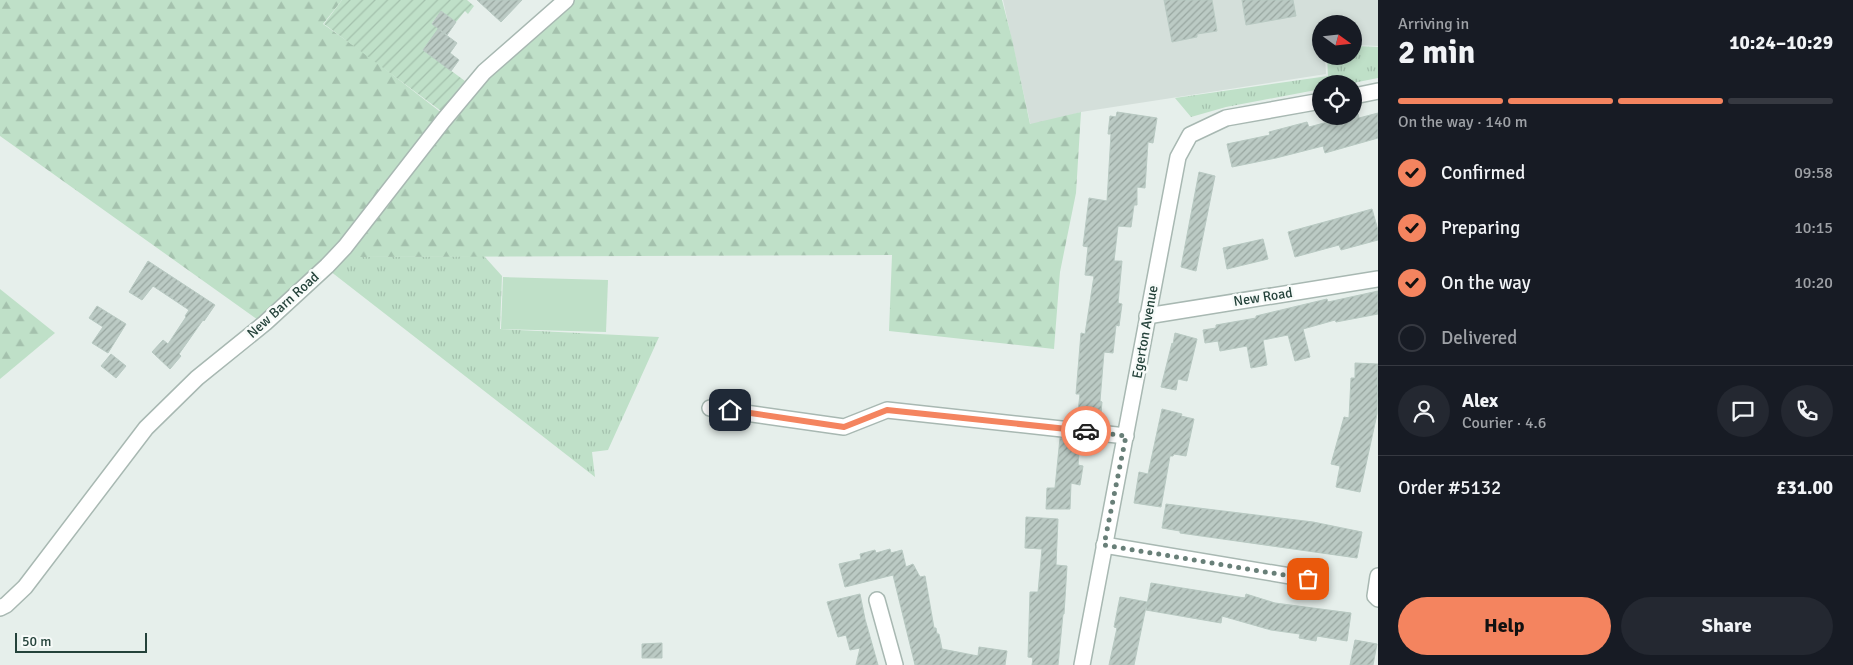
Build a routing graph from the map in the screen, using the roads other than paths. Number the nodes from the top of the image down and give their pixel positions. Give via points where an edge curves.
1 (566, 0) edge
2 (1378, 91) edge
3 (1362, 94) edge
4 (1312, 103) edge
5 (1378, 278) edge
6 (1147, 316) junction
7 (710, 408) dead end
8 (1126, 436) junction
9 (1104, 545) junction
10 (1378, 576) edge
11 (1308, 579) dead end
12 (1378, 598) edge
13 (877, 600) dead end
14 (0, 608) edge
15 (895, 665) edge
16 (1082, 665) edge

1 - 14 street, New Barn Road via 484,72 327,266 265,323 197,378 146,428 25,587
2 - 3 street
4 - 6 street, Egerton Avenue via 1226,118 1190,135 1178,157
5 - 6 street, New Road
6 - 8 street, Egerton Avenue
7 - 8 street via 844,427 887,410
8 - 9 street, Egerton Avenue
9 - 11 street
9 - 16 street, Egerton Avenue
10 - 12 street via 1375,596
13 - 15 street

